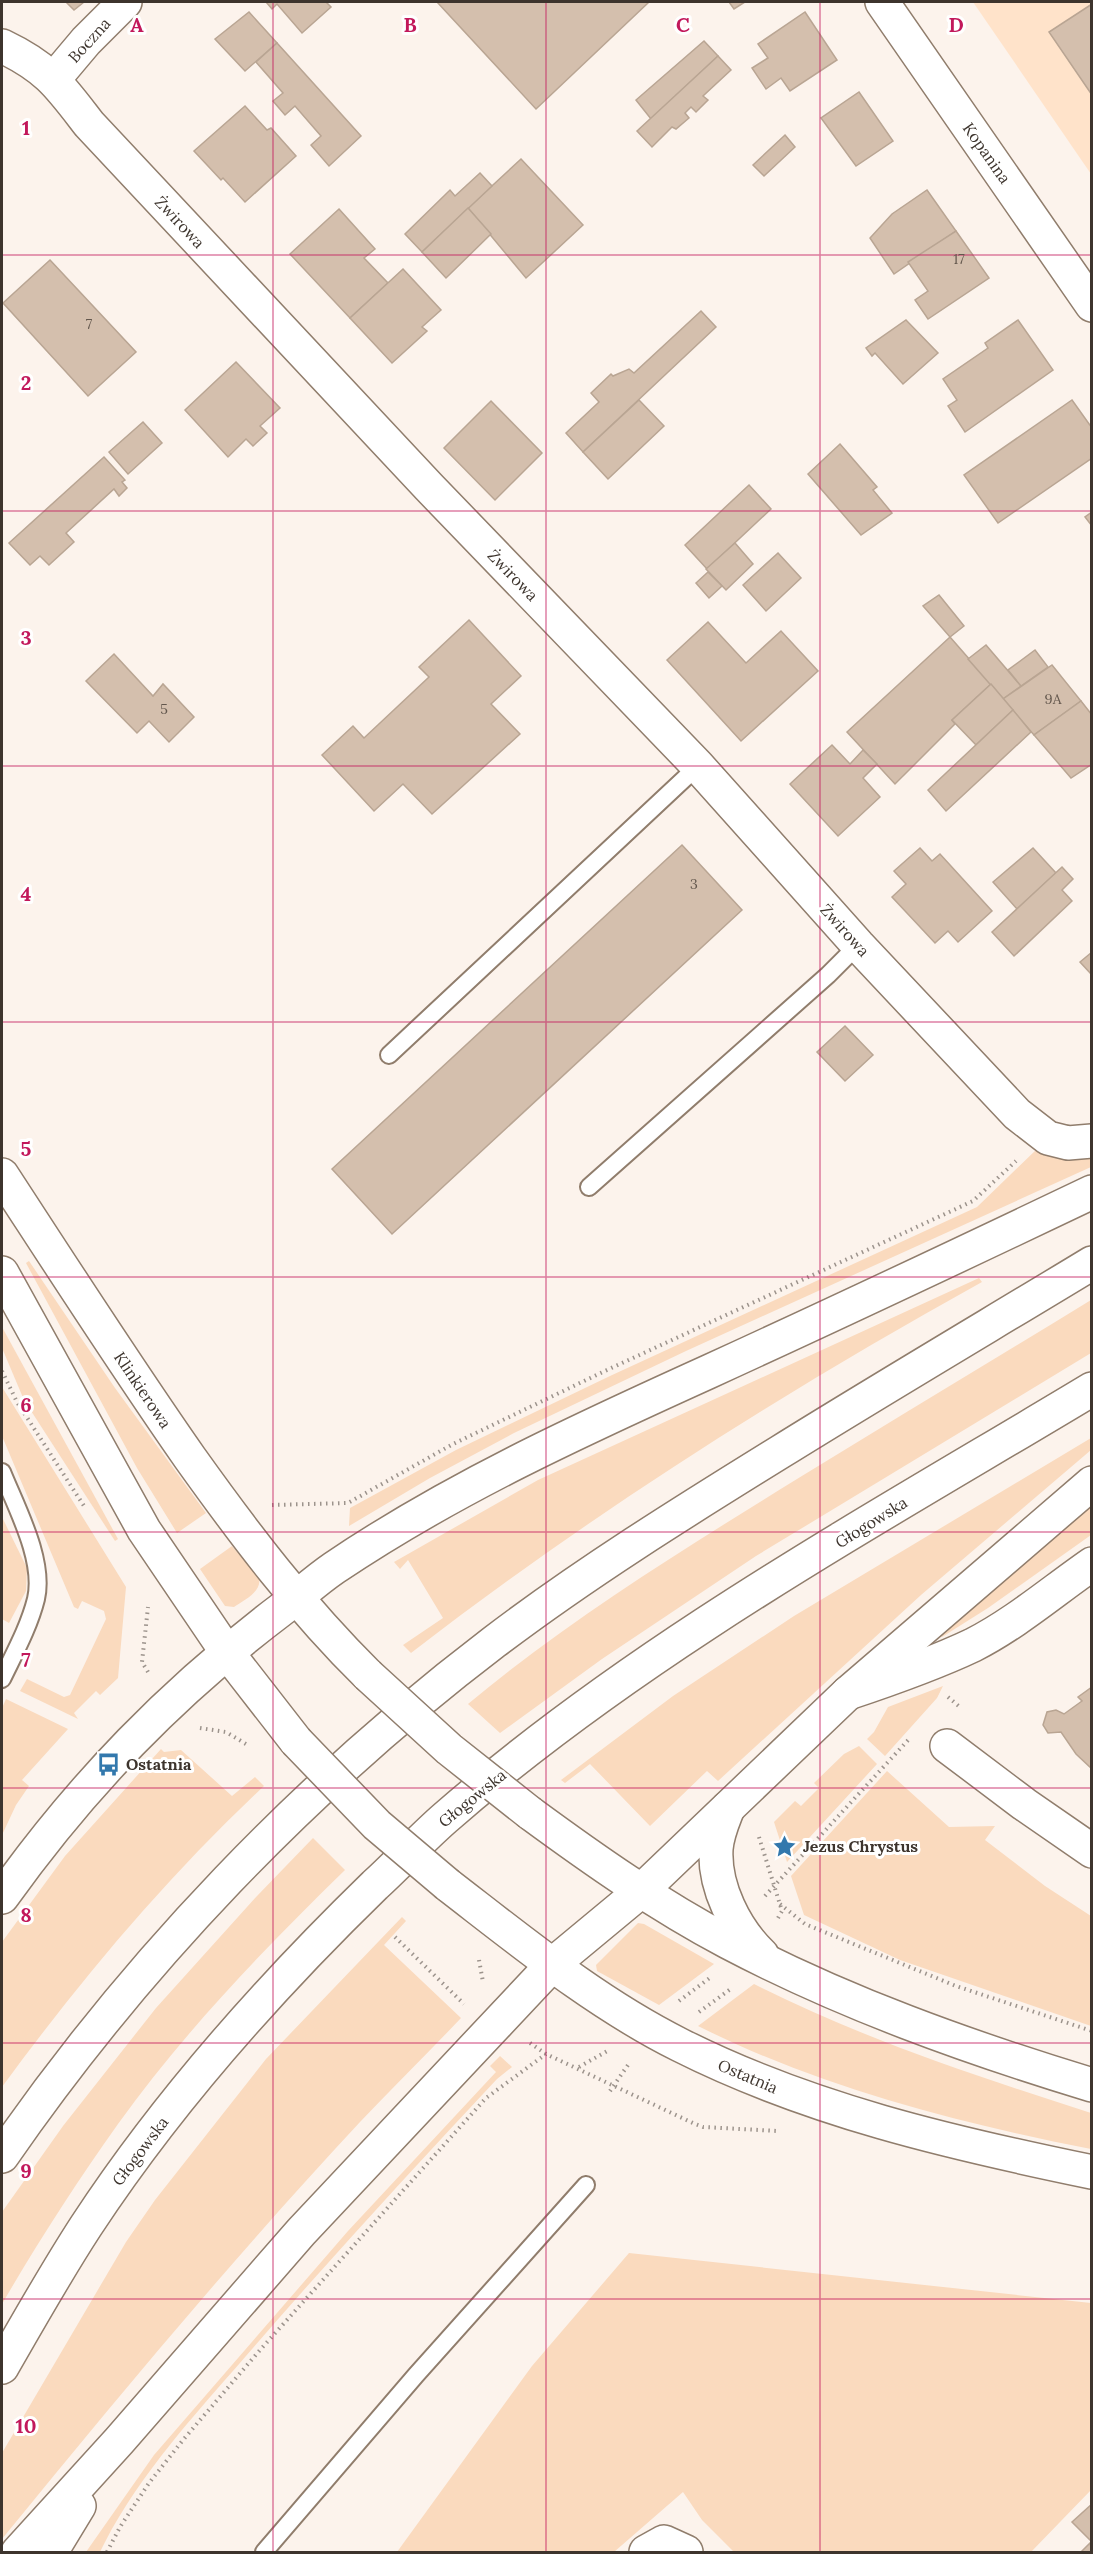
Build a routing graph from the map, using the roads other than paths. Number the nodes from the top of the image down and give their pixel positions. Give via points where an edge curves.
1 (125, 2) edge
2 (882, 2) edge
3 (2, 46) edge
4 (54, 79) junction
5 (1092, 305) edge
6 (698, 766) junction
7 (858, 945) junction
8 (389, 1055) dead end
9 (1092, 1141) edge
10 (2, 1175) edge
11 (589, 1187) dead end
12 (1092, 1192) edge
13 (1092, 1263) edge
14 (2, 1273) edge
15 (1092, 1389) edge
16 (2, 1472) edge
17 (1092, 1483) edge
18 (1092, 1564) edge
19 (295, 1599) junction
20 (226, 1651) junction
21 (2, 1679) edge
22 (848, 1693) junction
23 (947, 1746) dead end
24 (730, 1805) junction
25 (1092, 1851) edge
26 (641, 1891) junction
27 (2, 1897) edge
28 (739, 1938) junction
29 (553, 1964) junction
30 (1092, 2085) edge
31 (2, 2156) edge
32 (1092, 2172) edge
33 (586, 2185) dead end
34 (2, 2367) edge
35 (119, 2441) junction
36 (18, 2553) edge
37 (51, 2553) edge
38 (264, 2553) edge

1 - 4 street, Boczna
2 - 5 street, Kopanina
3 - 4 street, Żwirowa via 30,59
4 - 6 street, Żwirowa via 89,124 357,411
6 - 7 street, Żwirowa
6 - 8 lane
7 - 9 street, Żwirowa via 1017,1114 1043,1135 1068,1143
7 - 11 lane
10 - 19 street, Klinkierowa via 152,1405
12 - 19 street via 526,1457 388,1534
13 - 31 street via 715,1492 558,1596 460,1669 370,1745 234,1874 126,1995
14 - 20 street via 144,1530
15 - 34 street, Głogowska via 711,1622 561,1726 445,1819 316,1942 191,2083 85,2228
16 - 21 lane via 36,1568 36,1598
17 - 22 street
18 - 22 street via 1004,1627 964,1649
19 - 20 street
19 - 26 street, bridge via 369,1675 450,1749 530,1813
20 - 27 street via 108,1764
20 - 29 street, Ostatnia, bridge via 296,1741 377,1825 448,1885
22 - 24 street
23 - 25 street
24 - 26 street
24 - 28 street via 718,1840 717,1864
26 - 28 street
26 - 29 street
28 - 30 street via 781,1968 926,2030
29 - 32 street, Ostatnia via 643,2025 728,2068 798,2096 902,2129
29 - 35 street via 301,2232
33 - 38 lane
35 - 36 street
35 - 37 street

